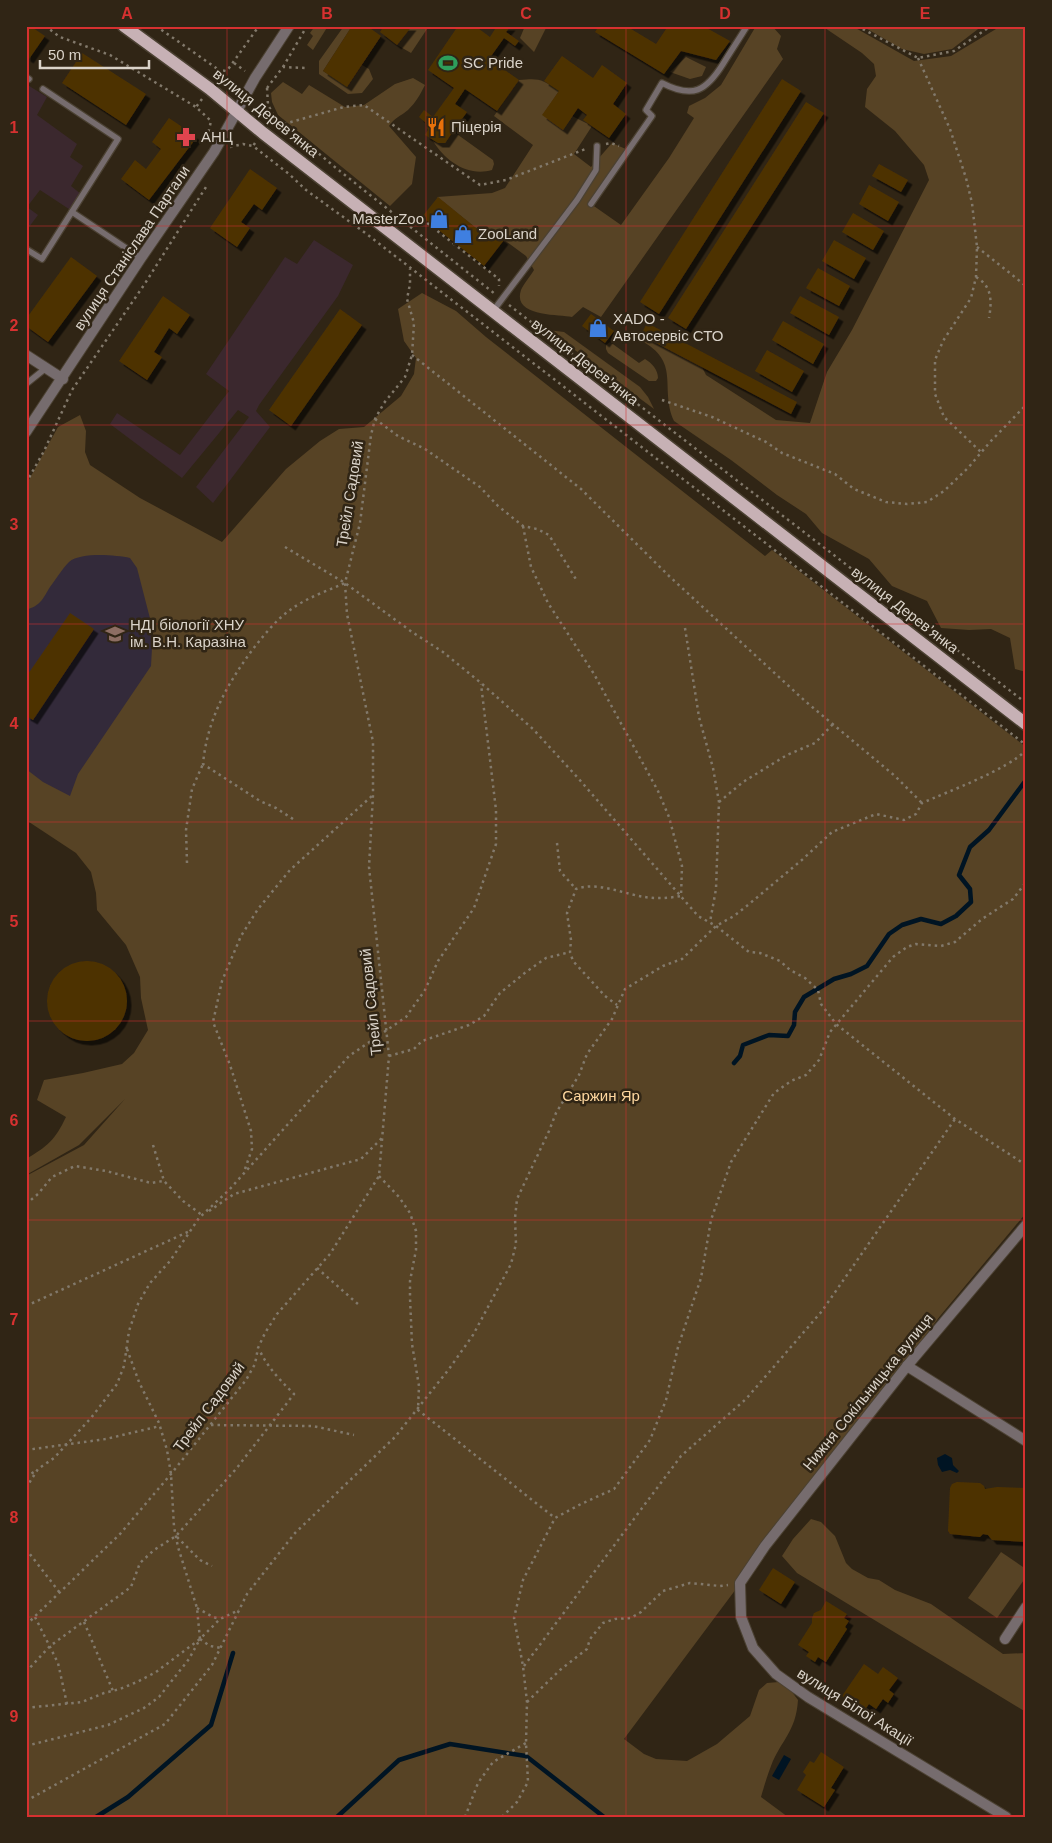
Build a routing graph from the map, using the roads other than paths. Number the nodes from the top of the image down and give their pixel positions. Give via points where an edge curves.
1 (124, 26) edge
2 (289, 26) edge
3 (747, 26) edge
4 (43, 89) dead end
5 (237, 111) junction
6 (597, 146) road end
7 (591, 204) dead end
8 (72, 212) junction
9 (26, 249) edge
10 (141, 258) junction
11 (493, 311) junction
12 (26, 355) edge
13 (46, 368) junction
14 (62, 379) junction
15 (26, 384) edge
16 (26, 432) edge
17 (1026, 724) edge
18 (1026, 1225) edge
19 (907, 1366) junction
20 (1026, 1441) edge
21 (740, 1583) joint
22 (1026, 1608) edge
23 (1005, 1638) dead end
24 (1006, 1817) edge

1 - 5 main road, вулиця Дерев’янка
2 - 5 street, вулиця Станіслава Партали
3 - 7 lane via 706,87 694,92 683,91 662,82 646,110 652,116
4 - 8 lane via 118,139
5 - 10 street, вулиця Станіслава Партали via 214,152
5 - 11 main road, вулиця Дерев’янка
6 - 11 lane via 596,170
8 - 9 lane via 42,259
8 - 10 lane
10 - 14 street, вулиця Станіслава Партали
11 - 17 main road, вулиця Дерев’янка
12 - 13 street
13 - 14 street
13 - 15 lane
14 - 16 street, вулиця Станіслава Партали
18 - 19 street, Нижня Сокільницька вулиця
19 - 20 street
19 - 21 street, Нижня Сокільницька вулиця via 765,1546
21 - 24 street, вулиця Білої Акації via 741,1617 753,1648 776,1674 808,1697
22 - 23 street

